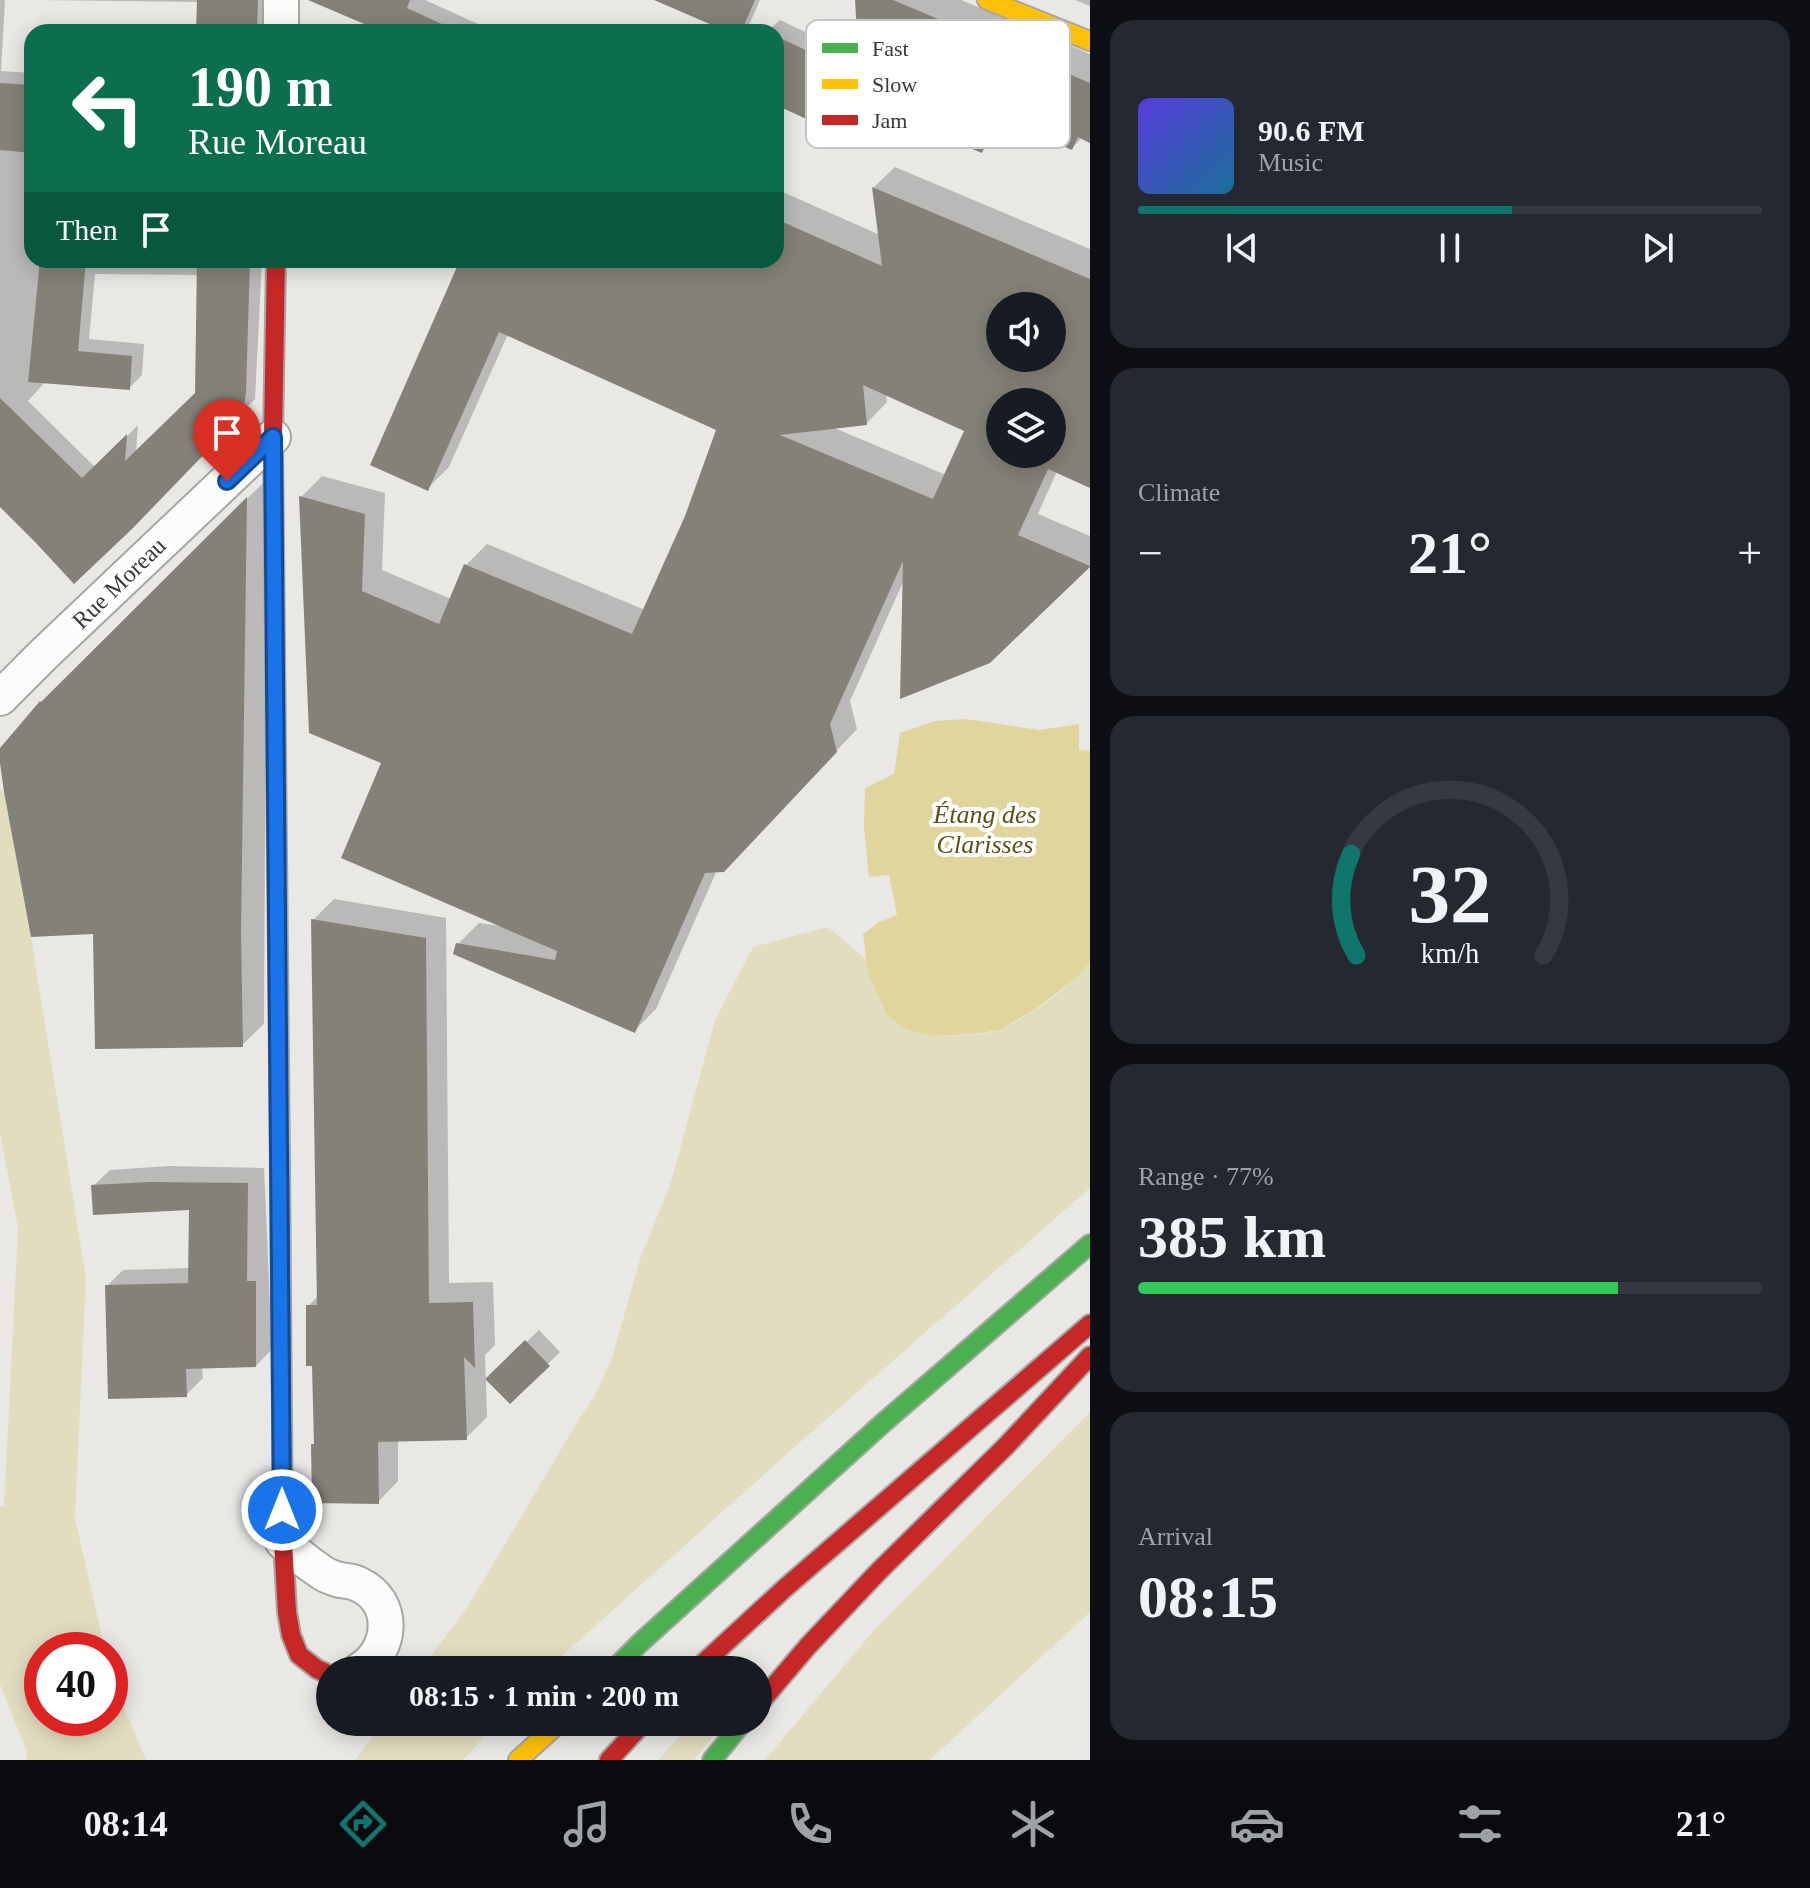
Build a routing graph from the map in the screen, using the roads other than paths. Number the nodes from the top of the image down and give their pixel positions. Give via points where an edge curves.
1 (281, 0) edge
2 (987, 0) edge
3 (1037, 20) edge
4 (281, 24) edge
5 (1070, 33) edge
6 (1090, 41) edge
7 (276, 268) edge
8 (273, 437) junction
9 (0, 698) edge
10 (1090, 1244) edge
11 (1090, 1324) edge
12 (1090, 1356) edge
13 (283, 1542) junction
14 (377, 1656) edge
15 (627, 1656) edge
16 (711, 1656) edge
17 (316, 1669) edge
18 (772, 1688) edge
19 (545, 1736) edge
20 (548, 1736) edge
21 (631, 1736) edge
22 (732, 1736) edge
23 (518, 1760) edge
24 (530, 1760) edge
25 (609, 1760) edge
26 (712, 1760) edge

1 - 4 street
2 - 3 main road
5 - 6 main road
7 - 8 main road
8 - 9 street, Rue Moreau
8 - 13 main road
10 - 15 main road
11 - 16 main road
12 - 18 main road
13 - 14 street via 319,1571 358,1583 376,1597 385,1620 385,1640
13 - 17 main road via 287,1624 300,1655
19 - 23 main road
20 - 24 main road
21 - 25 main road
22 - 26 main road

